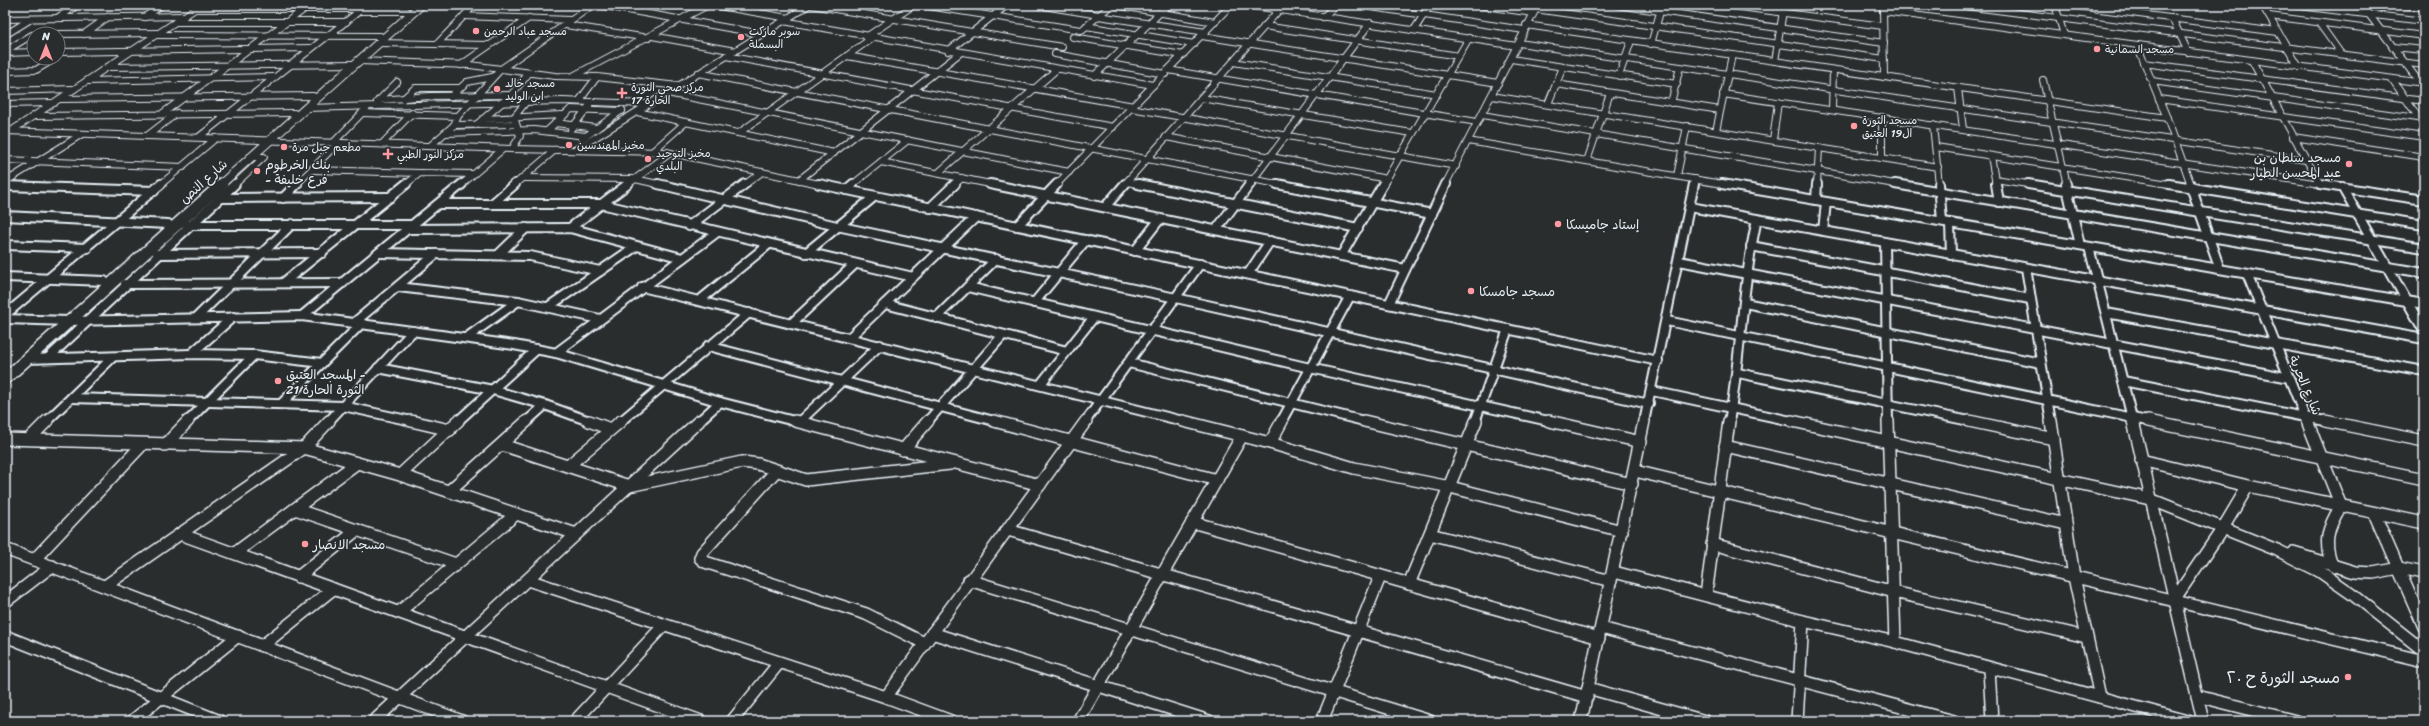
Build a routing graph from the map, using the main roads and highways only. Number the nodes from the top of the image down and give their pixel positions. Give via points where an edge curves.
1 (421, 5) edge
2 (411, 8) edge
3 (384, 35) junction
4 (354, 63) junction
5 (265, 141) junction
6 (172, 224) junction
7 (107, 282) junction
8 (65, 321) junction
9 (5, 371) edge
10 (5, 379) edge

1 - 3 main road, شارع النص
2 - 3 main road, شارع النص
3 - 4 main road, شارع النص
4 - 5 main road, شارع النص via 306,108
4 - 5 main road, شارع النص via 294,112
5 - 6 main road, شارع النص
5 - 6 main road, شارع النص via 231,175
6 - 7 main road, شارع النص
6 - 7 main road, شارع النص via 143,254
7 - 8 main road, شارع النص
8 - 9 main road, شارع النص
8 - 10 main road, شارع النص

